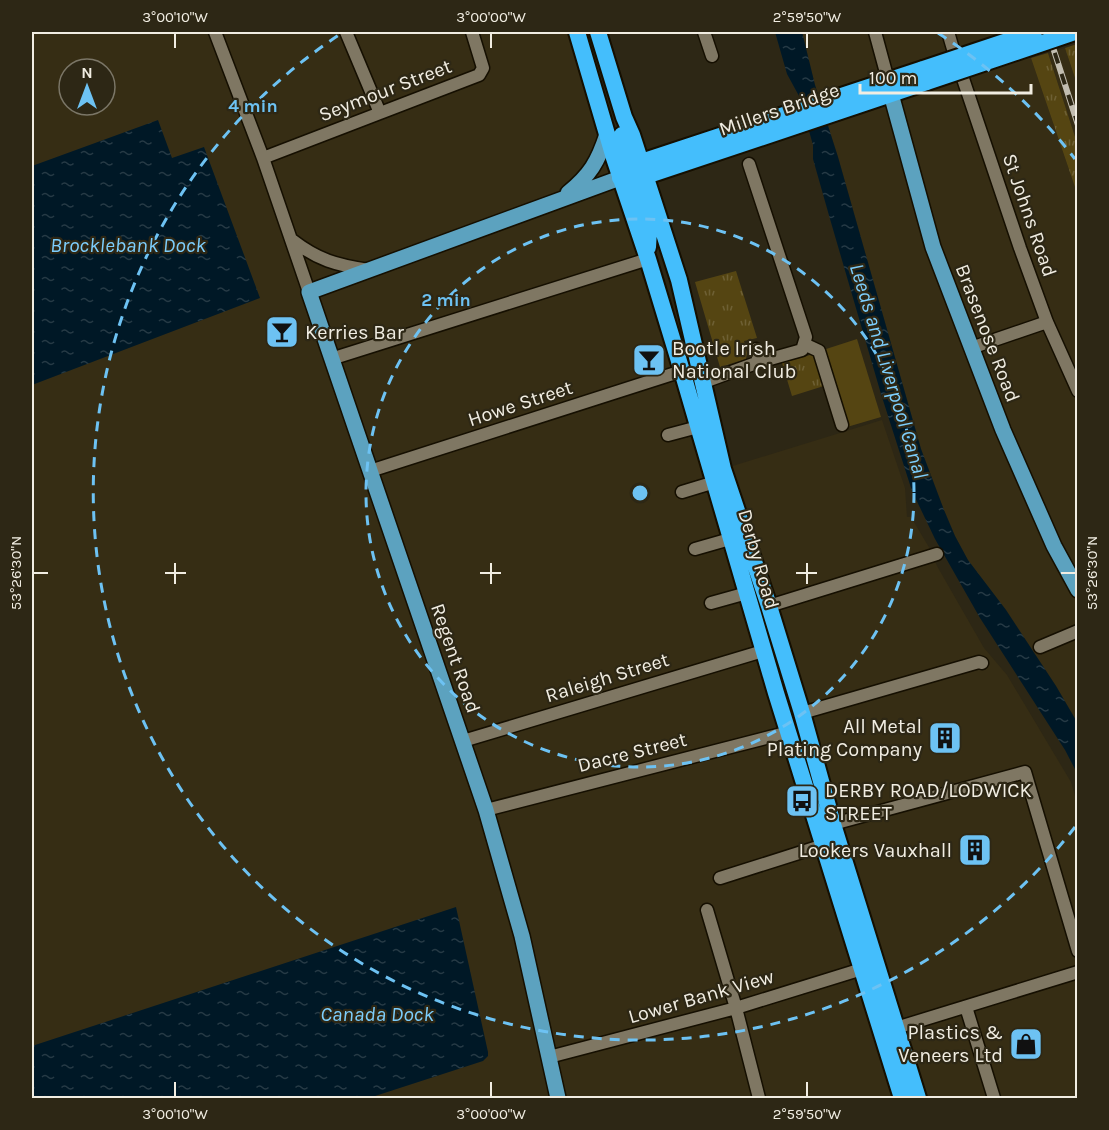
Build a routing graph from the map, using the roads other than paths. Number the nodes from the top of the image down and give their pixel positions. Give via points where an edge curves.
1 (214, 32) edge
2 (346, 32) edge
3 (472, 32) edge
4 (576, 32) edge
5 (598, 32) edge
6 (704, 32) edge
7 (875, 32) edge
8 (948, 32) edge
9 (1034, 32) edge
10 (1075, 32) edge
11 (712, 56) dead end
12 (925, 75) junction
13 (883, 89) junction
14 (380, 113) junction
15 (607, 134) junction
16 (262, 158) junction
17 (749, 164) dead end
18 (635, 173) junction
19 (561, 199) junction
20 (291, 239) junction
21 (648, 259) junction
22 (369, 270) junction
23 (309, 292) junction
24 (1047, 321) junction
25 (804, 344) junction
26 (971, 348) junction
27 (756, 349) dead end
28 (331, 359) junction
29 (759, 362) junction
30 (682, 371) junction
31 (704, 382) junction
32 (1077, 391) edge
33 (842, 425) dead end
34 (698, 427) junction
35 (668, 435) dead end
36 (370, 471) junction
37 (715, 482) junction
38 (682, 492) dead end
39 (730, 539) junction
40 (695, 549) dead end
41 (937, 554) dead end
42 (1077, 590) edge
43 (747, 593) junction
44 (711, 603) dead end
45 (769, 606) junction
46 (1077, 631) edge
47 (1040, 647) dead end
48 (763, 651) junction
49 (982, 663) dead end
50 (802, 713) junction
51 (789, 732) junction
52 (463, 741) junction
53 (486, 810) junction
54 (833, 824) junction
55 (824, 845) junction
56 (720, 878) dead end
57 (707, 910) dead end
58 (1077, 951) edge
59 (862, 969) junction
60 (1077, 972) edge
61 (966, 1007) junction
62 (736, 1008) junction
63 (896, 1028) junction
64 (549, 1057) junction
65 (558, 1098) edge
66 (759, 1098) edge
67 (902, 1098) edge
68 (918, 1098) edge
69 (994, 1098) edge

1 - 16 street, Regent Road
2 - 14 street
3 - 14 street, Seymour Street via 483,68 479,75
4 - 15 highway, Derby Road
5 - 18 highway, Derby Road via 632,135
6 - 11 street
7 - 13 street
8 - 24 street, St Johns Road
9 - 12 highway, Millers Bridge, bridge
10 - 12 highway, Millers Bridge, bridge
12 - 13 highway, Millers Bridge
13 - 18 highway, Millers Bridge via 796,118 718,136
13 - 26 main road, Brasenose Road via 933,247
14 - 16 street, Seymour Street
15 - 18 highway, Derby Road
15 - 19 main road via 597,161 584,180
16 - 20 street, Regent Road
17 - 25 street via 806,337
18 - 19 main road, Millers Bridge
18 - 21 highway, Derby Road
18 - 31 highway, Derby Road via 679,280
19 - 22 main road, Millers Bridge
20 - 22 street via 324,260
20 - 23 street, Regent Road
21 - 28 street
21 - 30 highway, Derby Road
22 - 23 main road, Millers Bridge
23 - 28 main road, Regent Road
24 - 26 street
24 - 32 street, St Johns Road
25 - 29 street via 802,350
25 - 33 street via 819,351
26 - 42 main road, Brasenose Road via 1053,546
27 - 29 street
28 - 36 main road, Regent Road
29 - 31 street
30 - 34 highway, Derby Road
30 - 36 street, Howe Street
31 - 45 highway, Derby Road via 723,469
34 - 35 street
34 - 37 highway, Derby Road
36 - 52 main road, Regent Road
37 - 38 street
37 - 39 highway, Derby Road
39 - 40 street
39 - 43 highway, Derby Road
41 - 45 street
43 - 44 street
43 - 48 highway, Derby Road
45 - 50 highway, Derby Road
46 - 47 street
48 - 51 highway, Derby Road
48 - 52 street, Raleigh Street
49 - 50 street
50 - 54 highway, Derby Road
51 - 53 street, Dacre Street
51 - 55 highway, Derby Road
52 - 53 main road, Regent Road
53 - 64 main road, Regent Road via 522,936
54 - 58 street via 1025,772
54 - 63 highway, Derby Road
55 - 56 street
55 - 59 highway, Derby Road
57 - 62 street
59 - 62 street, Lower Bank View
59 - 67 highway, Derby Road
60 - 61 street
61 - 63 street
61 - 69 street
62 - 64 street, Lower Bank View
62 - 66 street
63 - 68 highway, Derby Road
64 - 65 main road, Regent Road

